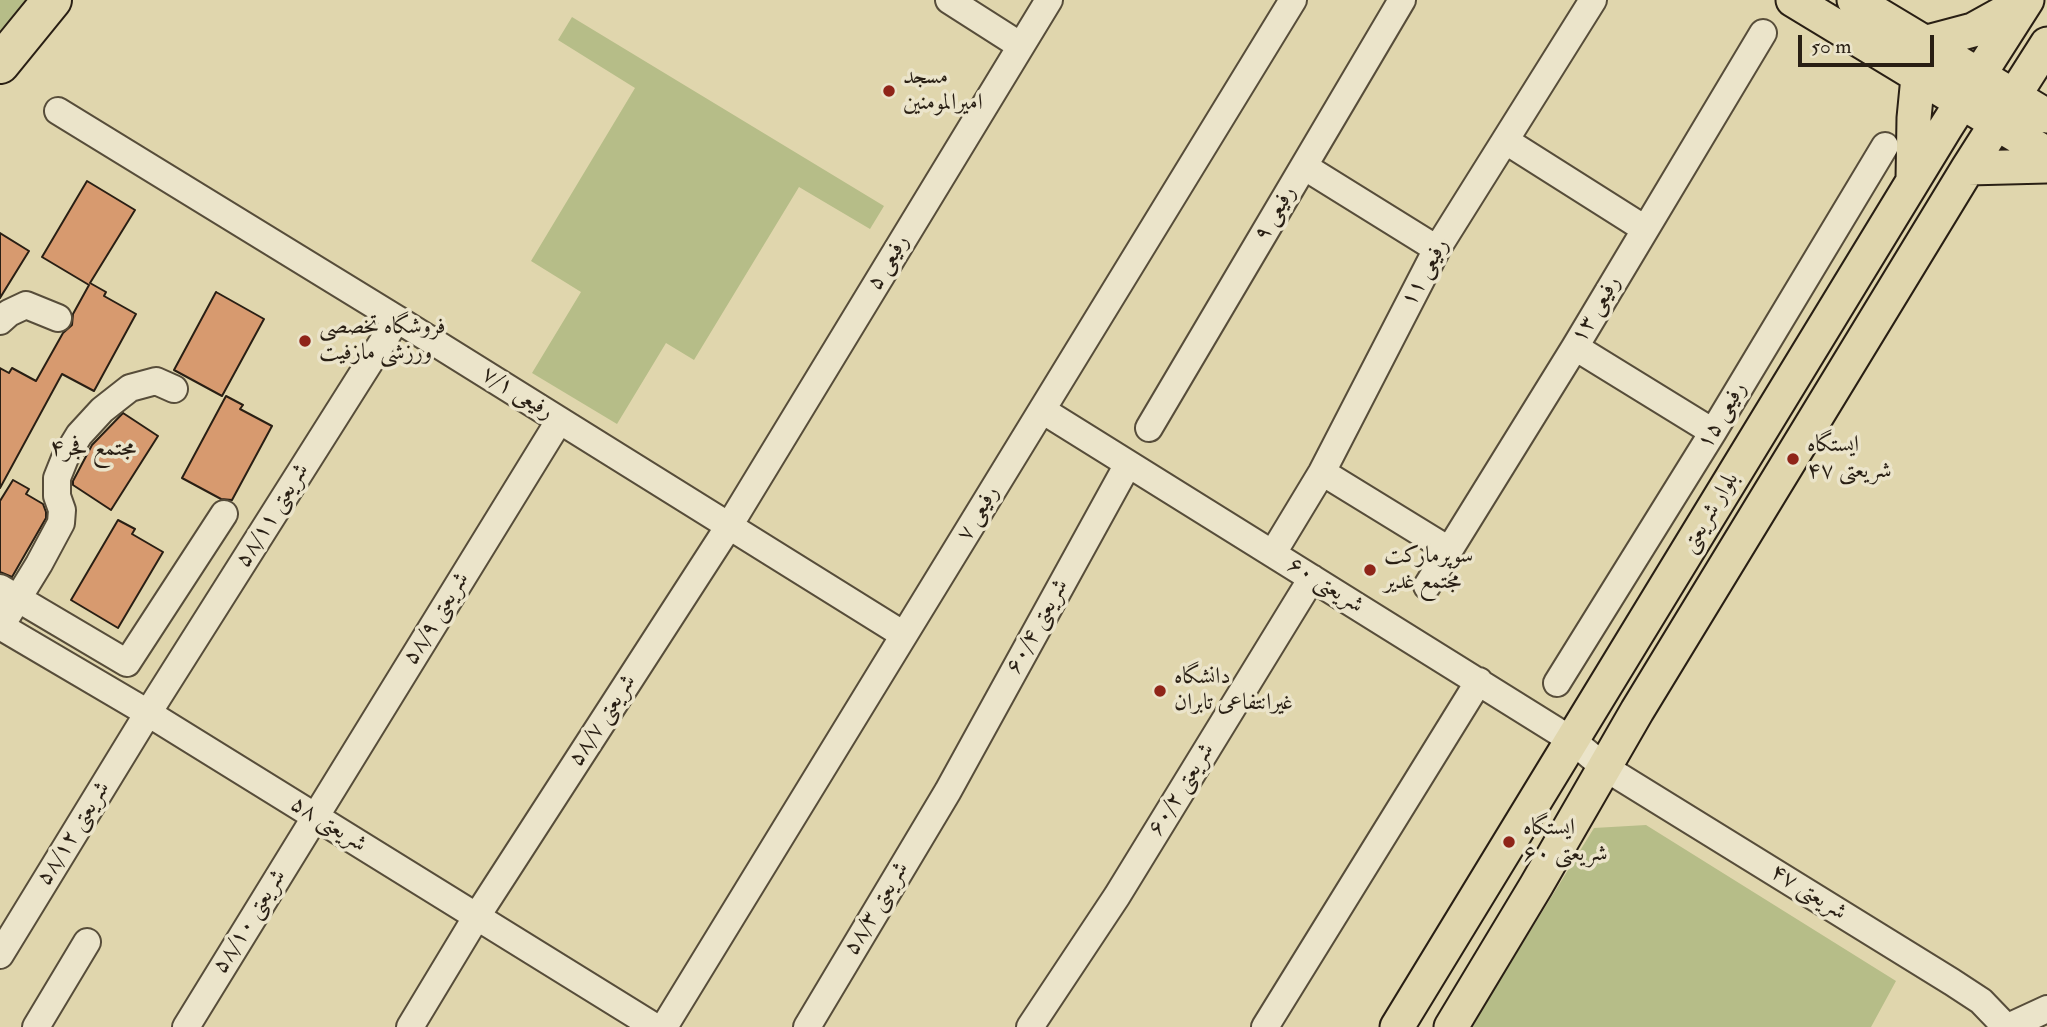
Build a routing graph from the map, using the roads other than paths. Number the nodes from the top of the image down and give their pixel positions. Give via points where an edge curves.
1 (52, 0) edge
2 (949, 0) edge
3 (1049, 0) edge
4 (1293, 0) edge
5 (1402, 0) edge
6 (1592, 0) edge
7 (1793, 0) edge
8 (1854, 0) edge
9 (2027, 0) edge
10 (1763, 33) dead end
11 (1924, 43) junction
12 (2047, 44) edge
13 (1021, 46) junction
14 (0, 64) edge
15 (1918, 77) junction
16 (1971, 90) junction
17 (2014, 97) junction
18 (58, 111) dead end
19 (2047, 116) edge
20 (1996, 125) junction
21 (1506, 141) junction
22 (1885, 146) dead end
23 (2047, 154) edge
24 (2047, 166) edge
25 (1305, 167) junction
26 (1968, 168) junction
27 (1913, 181) junction
28 (1645, 229) junction
29 (1437, 249) junction
30 (58, 318) dead end
31 (397, 319) junction
32 (0, 321) edge
33 (1575, 347) junction
34 (174, 389) dead end
35 (1042, 410) junction
36 (559, 421) junction
37 (1149, 428) dead end
38 (1713, 432) junction
39 (1128, 464) junction
40 (1322, 472) junction
41 (224, 514) dead end
42 (729, 526) junction
43 (1449, 550) junction
44 (1273, 553) junction
45 (1312, 578) junction
46 (1427, 586) dead end
47 (9, 593) edge
48 (0, 626) edge
49 (905, 635) junction
50 (1479, 681) junction
51 (1557, 683) dead end
52 (148, 713) junction
53 (1573, 741) junction
54 (1604, 767) junction
55 (948, 791) joint
56 (315, 817) junction
57 (477, 916) junction
58 (87, 942) dead end
59 (0, 954) edge
60 (2047, 1009) edge
61 (1452, 1026) edge
62 (36, 1027) edge
63 (186, 1027) edge
64 (410, 1027) edge
65 (655, 1027) edge
66 (664, 1027) edge
67 (807, 1027) edge
68 (1030, 1027) edge
69 (1265, 1027) edge
70 (1397, 1027) edge
71 (2007, 1027) edge

1 - 14 highway
2 - 13 street
3 - 13 street, رفیعی ۵
4 - 35 street, رفیعی ۷
5 - 25 street, رفیعی ۹
6 - 21 street, رفیعی ۱۱
7 - 15 main road
8 - 11 main road
9 - 11 main road via 1973,30
9 - 16 main road, بلوار شریعتی
10 - 28 street, رفیعی ۱۳
11 - 16 main road
12 - 17 main road, بلوار شریعتی
13 - 42 street, رفیعی ۵
15 - 16 main road
15 - 27 main road
16 - 17 main road
16 - 20 main road
16 - 27 main road, بلوار شریعتی
17 - 19 main road
17 - 20 main road, بلوار شریعتی
18 - 31 street, رفیعی ۷/۱
20 - 23 main road
20 - 26 main road, بلوار شریعتی
21 - 28 street
21 - 29 street, رفیعی ۱۱
22 - 38 street, رفیعی ۱۵
24 - 26 main road
25 - 29 street
25 - 37 street, رفیعی ۹
26 - 54 main road, بلوار شریعتی
27 - 53 main road, بلوار شریعتی
28 - 33 street, رفیعی ۱۳
29 - 40 street, رفیعی ۱۱
30 - 32 street via 26,305
31 - 36 street, رفیعی ۷/۱
31 - 52 street, شریعتی ۵۸/۱۱
33 - 38 street
33 - 43 street, رفیعی ۱۳
34 - 47 street via 156,382 130,388 79,435 57,478 61,523 40,564
35 - 39 street, شریعتی ۶۰
35 - 49 street, رفیعی ۷
36 - 42 street, رفیعی ۷/۱
36 - 56 street, شریعتی ۵۸/۹
38 - 51 street, رفیعی ۱۵
39 - 44 street, شریعتی ۶۰
39 - 55 street, شریعتی ۶۰/۴
40 - 43 street
40 - 44 street, رفیعی ۱۱
41 - 47 street via 127,663
42 - 49 street, رفیعی ۷/۱
42 - 57 street, شریعتی ۵۸/۷
43 - 46 street, رفیعی ۱۳
44 - 45 street, شریعتی ۶۰
45 - 50 street, شریعتی ۶۰
45 - 68 street, شریعتی ۶۰/۲ via 1117,896
47 - 48 street
48 - 52 street, شریعتی ۵۸
49 - 66 street, رفیعی ۷
50 - 53 street, شریعتی ۶۰
50 - 69 street
52 - 56 street, شریعتی ۵۸
52 - 59 street, شریعتی ۵۸/۱۲
53 - 54 street, شریعتی ۶۰
53 - 70 main road, بلوار شریعتی
54 - 61 main road, بلوار شریعتی
54 - 71 street, شریعتی ۴۷ via 1962,988
55 - 67 street, شریعتی ۵۸/۳
56 - 57 street, شریعتی ۵۸
56 - 63 street, شریعتی ۵۸/۱۰
57 - 64 street, شریعتی ۵۸/۷
57 - 65 street, شریعتی ۵۸
58 - 62 street
60 - 71 street

